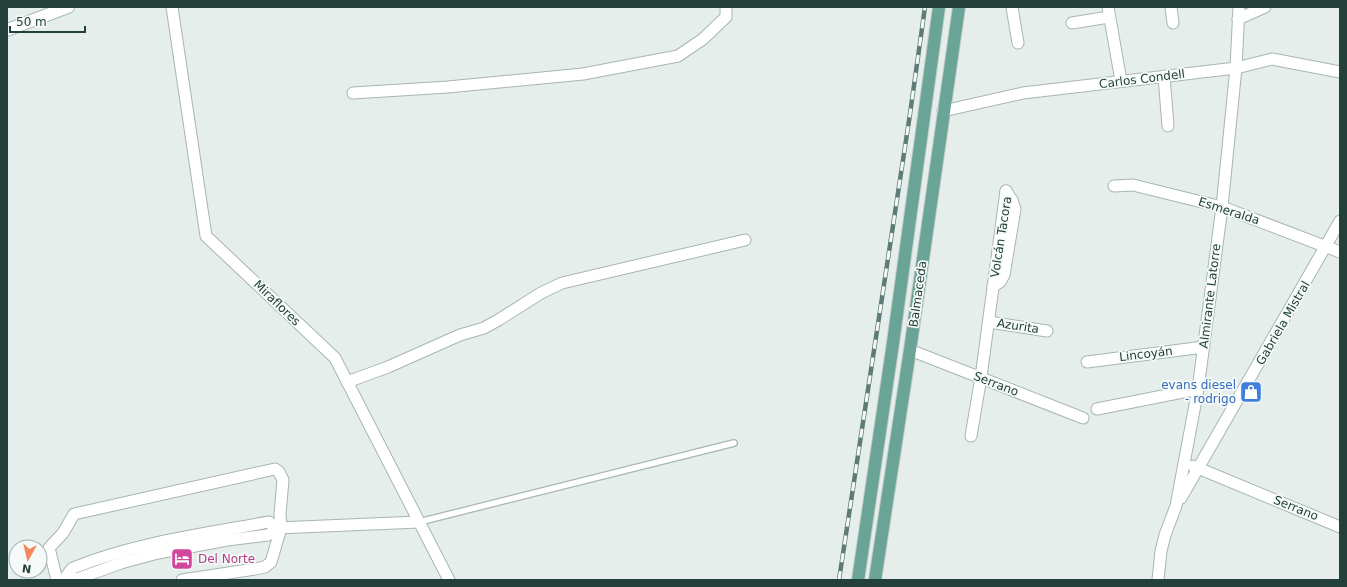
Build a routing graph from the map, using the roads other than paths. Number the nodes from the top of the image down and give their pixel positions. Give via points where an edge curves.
1 (68, 7) edge
2 (172, 7) edge
3 (726, 7) edge
4 (939, 7) edge
5 (959, 7) edge
6 (1012, 7) edge
7 (1171, 7) edge
8 (1238, 7) edge
9 (1265, 7) edge
10 (1109, 12) edge
11 (1238, 18) junction
12 (1072, 23) dead end
13 (1173, 23) dead end
14 (7, 30) edge
15 (1018, 43) dead end
16 (1236, 68) junction
17 (1340, 72) edge
18 (1164, 76) junction
19 (1121, 81) junction
20 (353, 93) dead end
21 (943, 111) junction
22 (1168, 126) dead end
23 (1114, 186) dead end
24 (1222, 207) junction
25 (1340, 222) edge
26 (745, 240) dead end
27 (1326, 247) junction
28 (1340, 252) edge
29 (993, 286) junction
30 (989, 322) junction
31 (1047, 331) dead end
32 (1204, 347) junction
33 (910, 350) junction
34 (1087, 362) dead end
35 (981, 377) junction
36 (347, 382) junction
37 (1198, 389) junction
38 (1097, 409) dead end
39 (1083, 418) dead end
40 (971, 436) dead end
41 (734, 443) dead end
42 (1185, 463) junction
43 (1199, 468) junction
44 (1176, 506) junction
45 (419, 522) junction
46 (1340, 526) edge
47 (279, 528) junction
48 (62, 579) edge
49 (182, 580) edge
50 (449, 580) edge
51 (858, 580) edge
52 (878, 580) edge
53 (1158, 580) edge

1 - 14 street
2 - 36 street, Miraflores via 206,236 335,358
3 - 20 street via 726,17 703,39 678,56 583,74
4 - 51 main road, Balmaceda
5 - 21 main road, Balmaceda
6 - 15 street
7 - 13 street
8 - 11 street, Almirante Latorre
9 - 11 street
10 - 12 street
10 - 19 street
11 - 16 street, Almirante Latorre
16 - 17 street, Carlos Condell via 1272,59
16 - 18 street, Carlos Condell
16 - 24 street, Almirante Latorre
18 - 19 street, Carlos Condell
18 - 22 street
19 - 21 street, Carlos Condell via 1023,93
21 - 33 main road, Balmaceda
23 - 24 street, Esmeralda via 1133,184
24 - 27 street, Esmeralda
24 - 32 street, Almirante Latorre
25 - 27 street, Gabriela Mistral
26 - 36 street via 562,283 484,328 460,335
27 - 28 street, Esmeralda
27 - 43 street, Gabriela Mistral
29 - 29 street, Volcán Tacora via 998,250 1006,191 1014,209 1004,275 1000,282
29 - 30 street, Volcán Tacora
30 - 31 street, Azurita
30 - 35 street, Volcán Tacora
32 - 34 street, Lincoyán
32 - 37 street, Almirante Latorre
33 - 35 street, Serrano
33 - 52 main road, Balmaceda
35 - 39 street, Serrano
35 - 40 street, Volcán Tacora
36 - 45 street, Miraflores
37 - 38 street
37 - 42 street, Almirante Latorre
41 - 45 lane
42 - 43 street, Serrano
42 - 44 street, Almirante Latorre
43 - 44 street, Gabriela Mistral
43 - 46 street, Serrano
44 - 53 street, Almirante Latorre via 1161,551
45 - 47 street
45 - 50 street, Miraflores
47 - 48 street via 268,535 158,553 77,579
47 - 48 street via 283,480 275,469 74,514 50,548
47 - 49 street via 271,562 265,567

